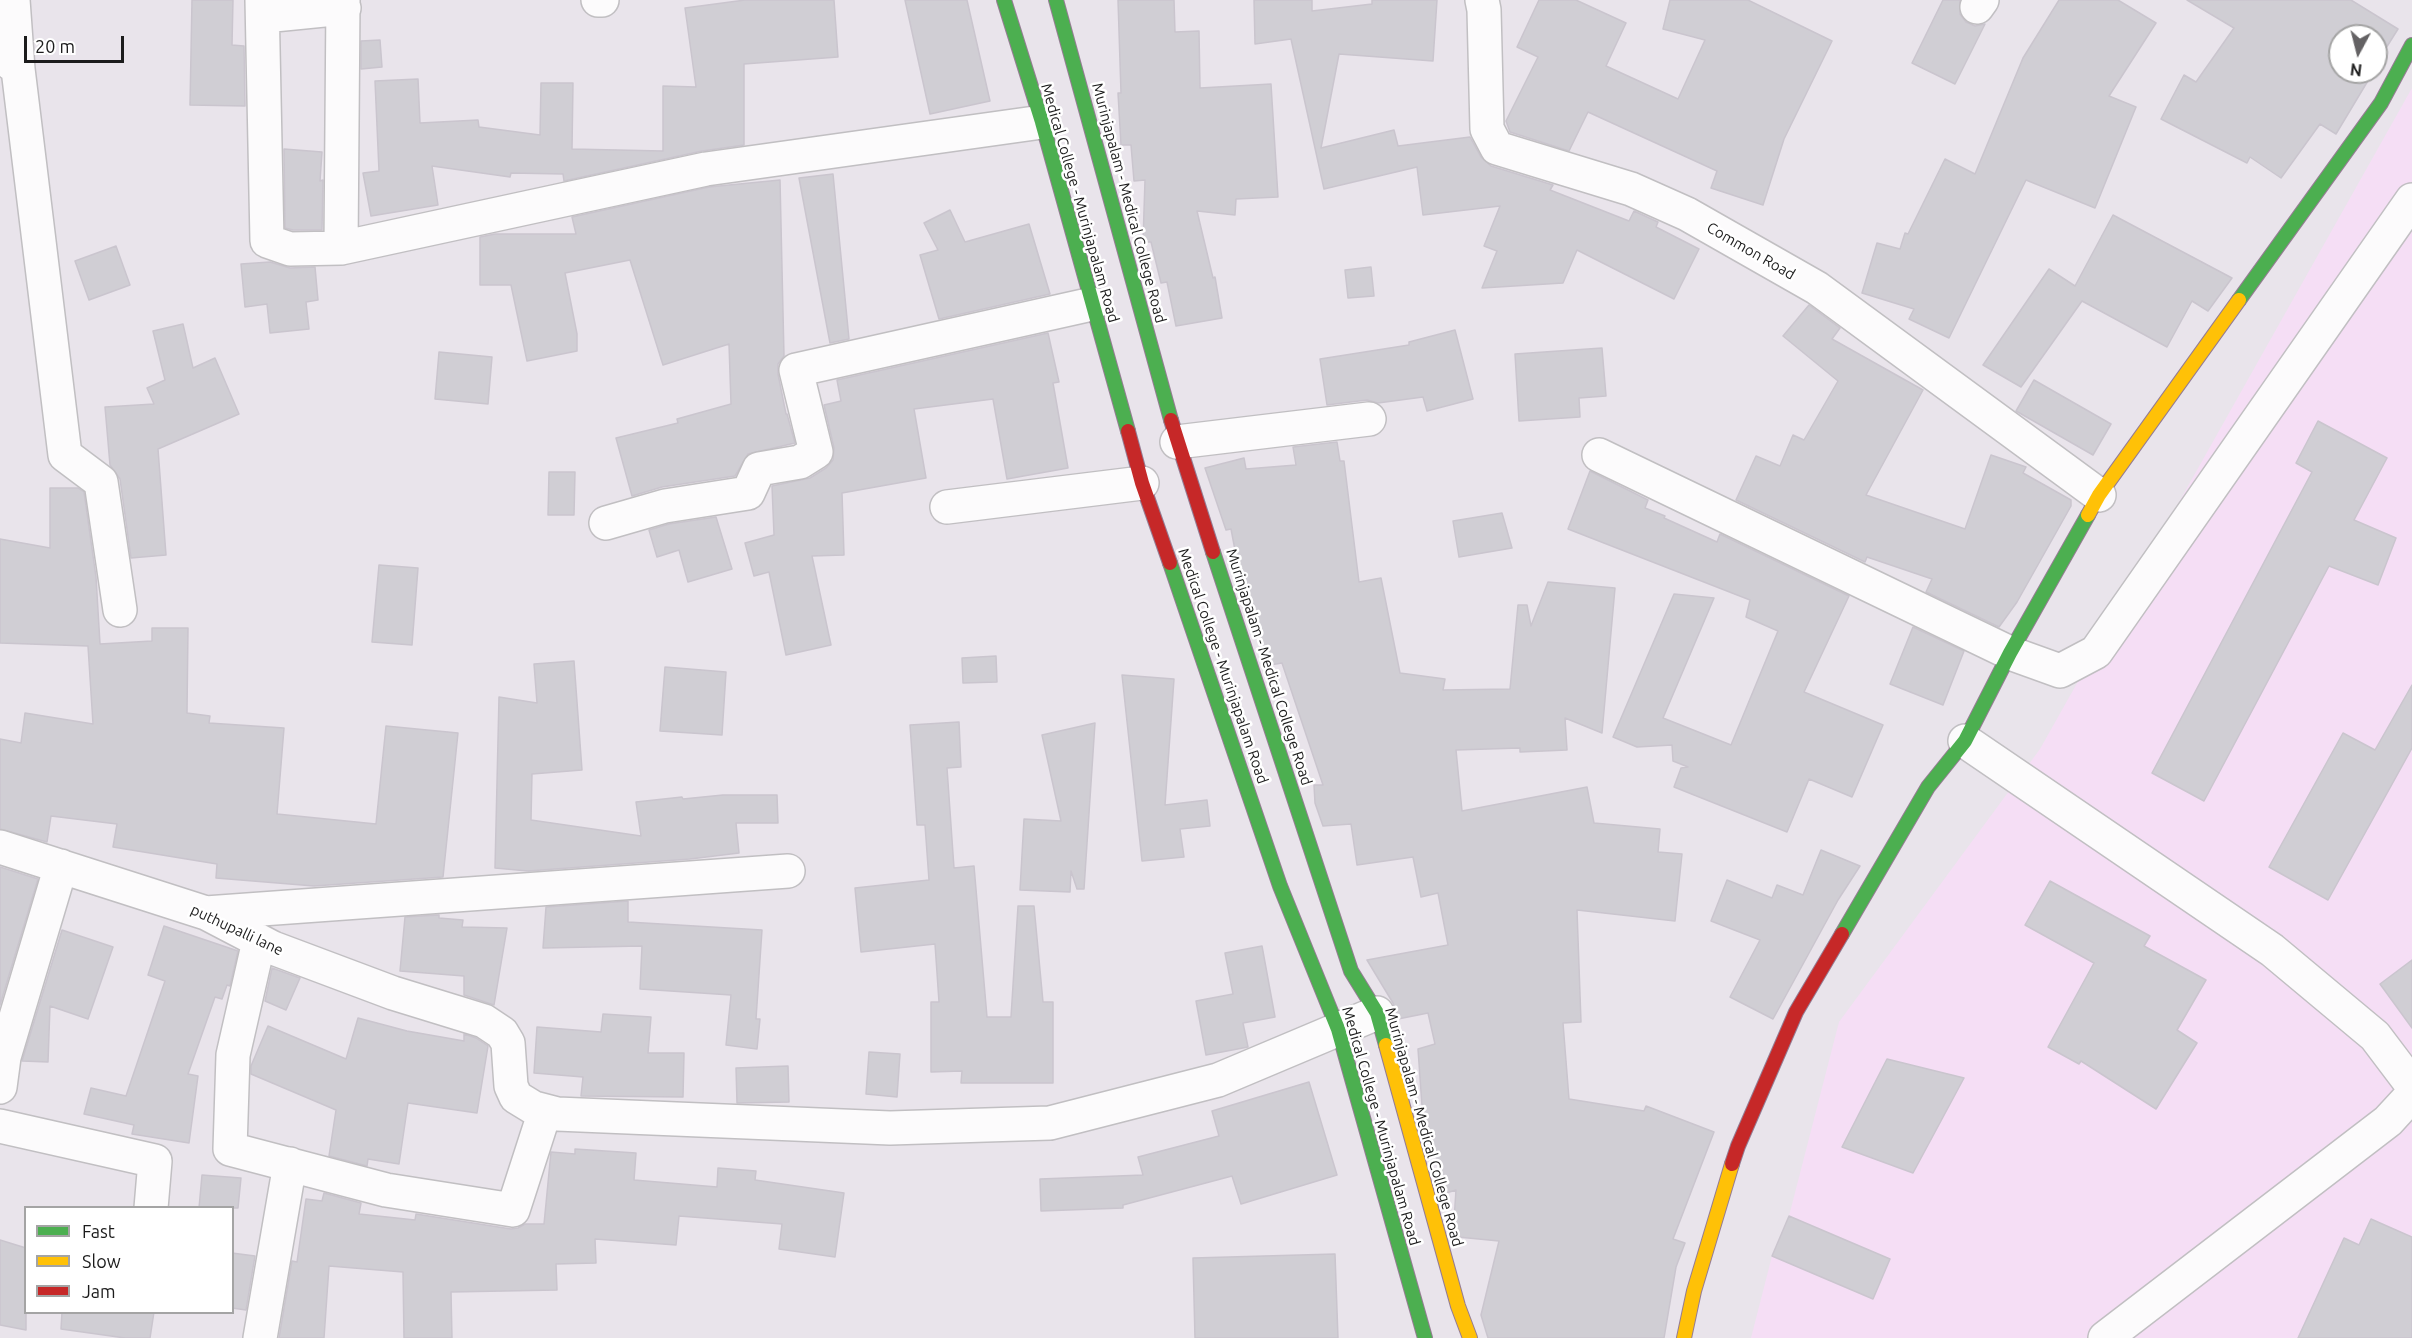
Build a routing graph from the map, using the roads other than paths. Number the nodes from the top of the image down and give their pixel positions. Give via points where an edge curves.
1 (13, 0) edge
2 (1004, 0) edge
3 (1056, 0) edge
4 (1482, 0) edge
5 (344, 4) edge
6 (263, 8) edge
7 (2412, 45) edge
8 (9, 62) edge
9 (1042, 122) junction
10 (2412, 200) edge
11 (341, 248) junction
12 (1092, 304) junction
13 (1369, 419) dead end
14 (1177, 442) junction
15 (1599, 455) dead end
16 (1142, 483) junction
17 (2099, 495) junction
18 (947, 507) dead end
19 (606, 524) dead end
20 (120, 610) dead end
21 (2010, 653) junction
22 (1965, 741) junction
23 (0, 847) edge
24 (61, 866) junction
25 (788, 871) dead end
26 (207, 914) junction
27 (259, 941) junction
28 (1377, 1013) junction
29 (1338, 1029) junction
30 (2412, 1085) edge
31 (0, 1087) edge
32 (2412, 1095) edge
33 (545, 1111) junction
34 (0, 1126) edge
35 (290, 1164) junction
36 (151, 1206) edge
37 (260, 1338) edge
38 (1425, 1338) edge
39 (1470, 1338) edge
40 (1684, 1338) edge
41 (2105, 1338) edge

1 - 8 street
2 - 9 main road, Medical College - Murinjapalam Road
3 - 14 main road, Murinjapalam - Medical College Road
4 - 17 street, Common Road via 1487,129 1497,148 1630,189 1687,214 1808,283
5 - 6 street
5 - 11 street
6 - 11 street via 267,241 290,249
7 - 17 main road via 2381,104
8 - 20 street via 65,455 101,482
9 - 11 street via 706,169
9 - 12 main road, Medical College - Murinjapalam Road
10 - 21 street via 2096,652 2060,670
12 - 16 main road, Medical College - Murinjapalam Road
12 - 19 street via 796,370 816,452 800,462 759,469 748,493 665,506
13 - 14 street
14 - 28 main road, Murinjapalam - Medical College Road via 1351,971
15 - 21 street
16 - 18 street
16 - 29 main road, Medical College - Murinjapalam Road via 1280,886
17 - 21 main road
21 - 22 main road
22 - 30 street via 2272,950 2375,1036
22 - 40 main road via 1928,788 1796,1012 1738,1146 1694,1291
23 - 24 street, puthupalli lane
24 - 26 street, puthupalli lane
24 - 31 street via 4,1057
25 - 26 street
26 - 27 street, puthupalli lane
27 - 33 street, puthupalli lane via 494,1027 508,1043 511,1086 516,1097
27 - 35 street via 233,1055 230,1149
28 - 29 street
28 - 39 main road, Murinjapalam - Medical College Road
29 - 33 street via 1218,1080 1050,1123 890,1128
29 - 38 main road, Medical College - Murinjapalam Road
32 - 41 street via 2388,1121
33 - 35 street via 513,1210 386,1190
34 - 36 street via 155,1161
35 - 37 street

